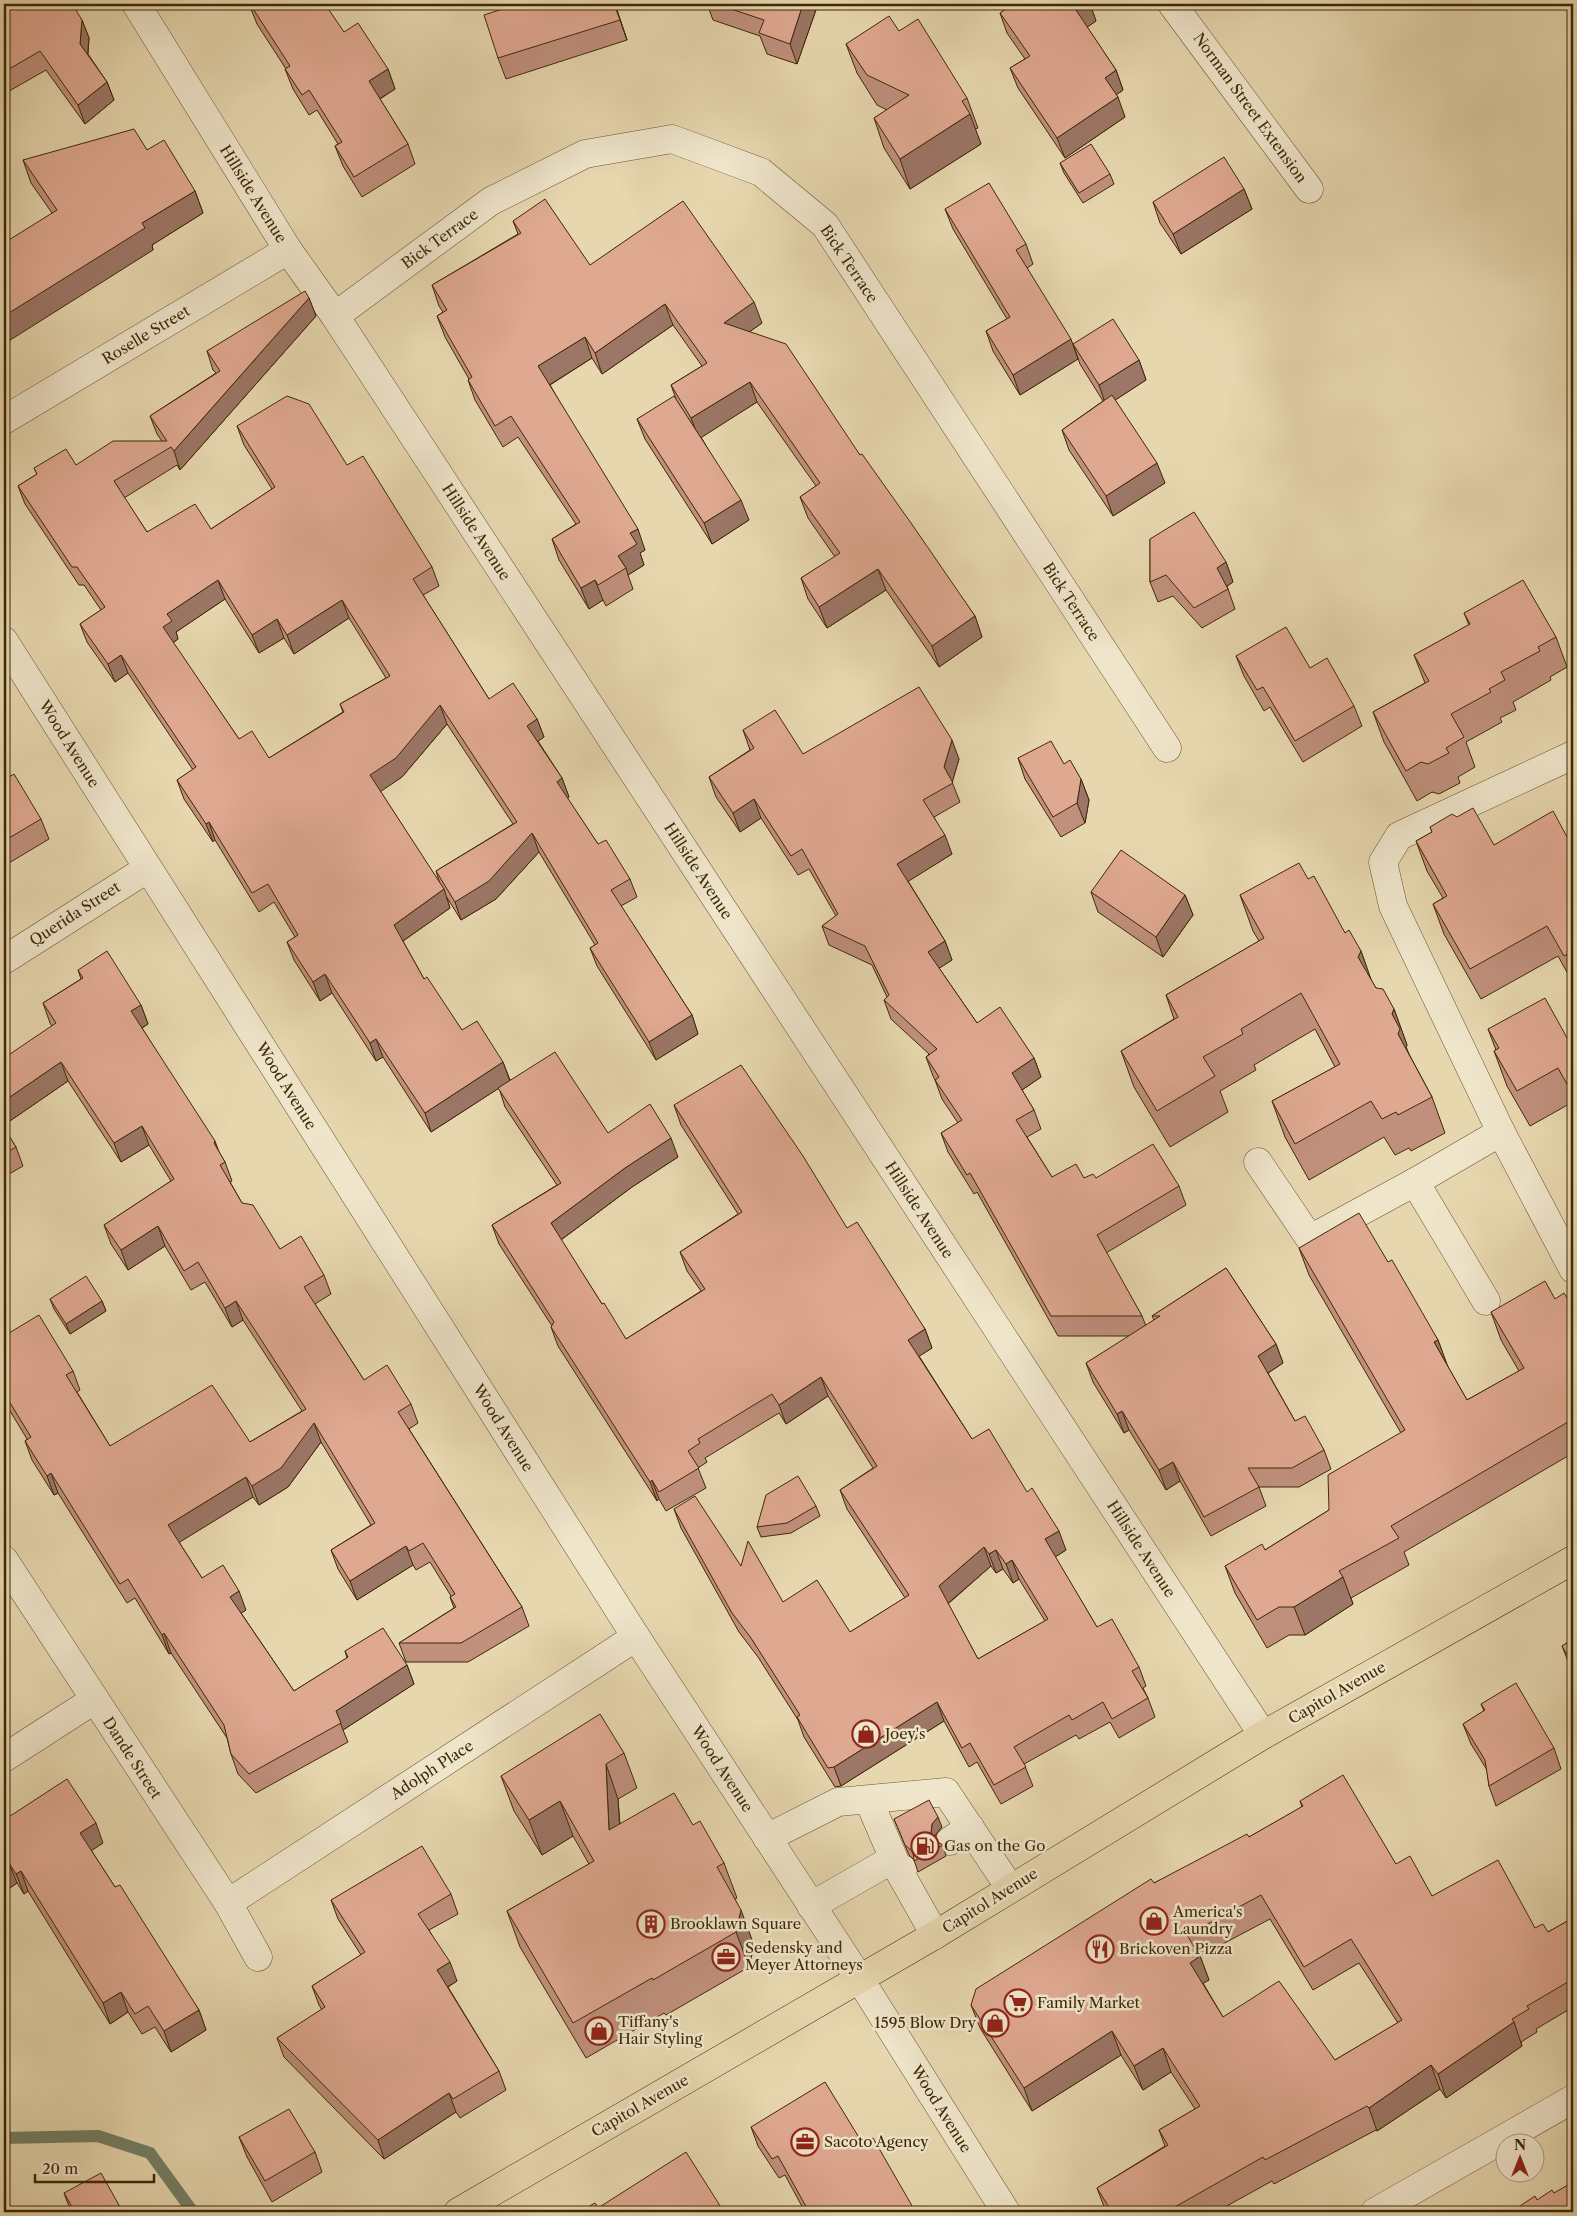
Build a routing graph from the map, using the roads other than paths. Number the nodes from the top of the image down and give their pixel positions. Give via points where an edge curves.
1 (136, 4) edge
2 (1172, 4) edge
3 (1309, 189) dead end
4 (288, 250) junction
5 (335, 316) junction
6 (4, 420) edge
7 (4, 642) edge
8 (1167, 748) dead end
9 (1573, 755) edge
10 (147, 869) junction
11 (4, 960) edge
12 (1501, 1132) junction
13 (1258, 1162) dead end
14 (1415, 1182) junction
15 (1573, 1269) edge
16 (1486, 1301) dead end
17 (4, 1560) edge
18 (1573, 1560) edge
19 (636, 1638) junction
20 (94, 1700) junction
21 (1263, 1735) junction
22 (4, 1758) edge
23 (869, 1801) junction
24 (767, 1838) junction
25 (900, 1865) junction
26 (1010, 1888) junction
27 (228, 1903) junction
28 (811, 1906) junction
29 (935, 1935) junction
30 (258, 1957) dead end
31 (859, 1978) junction
32 (1573, 2099) edge
33 (458, 2212) edge
34 (1006, 2212) edge
35 (1375, 2212) edge

1 - 4 street, Hillside Avenue
2 - 3 street, Norman Street Extension
4 - 5 street, Hillside Avenue
4 - 6 street, Roselle Street
5 - 8 street, Bick Terrace via 491,202 585,154 672,139 761,172 824,225
5 - 21 street, Hillside Avenue
7 - 10 street, Wood Avenue
9 - 12 street via 1399,836 1383,862 1393,906
10 - 11 street, Querida Street
10 - 19 street, Wood Avenue
12 - 14 street
12 - 15 street
13 - 14 street via 1310,1238
14 - 16 street
17 - 20 street, Dande Street
18 - 21 main road, Capitol Avenue
19 - 24 street, Wood Avenue
19 - 27 street, Adolph Place
20 - 22 street
20 - 27 street, Dande Street
21 - 26 main road, Capitol Avenue
23 - 24 street via 838,1802
23 - 25 street
23 - 26 street via 946,1792 960,1834
24 - 28 street, Wood Avenue
25 - 28 street
25 - 29 street
26 - 29 main road, Capitol Avenue
27 - 30 street, Dande Street
28 - 31 street, Wood Avenue
29 - 31 main road, Capitol Avenue
31 - 33 main road, Capitol Avenue
31 - 34 street, Wood Avenue
32 - 35 street

